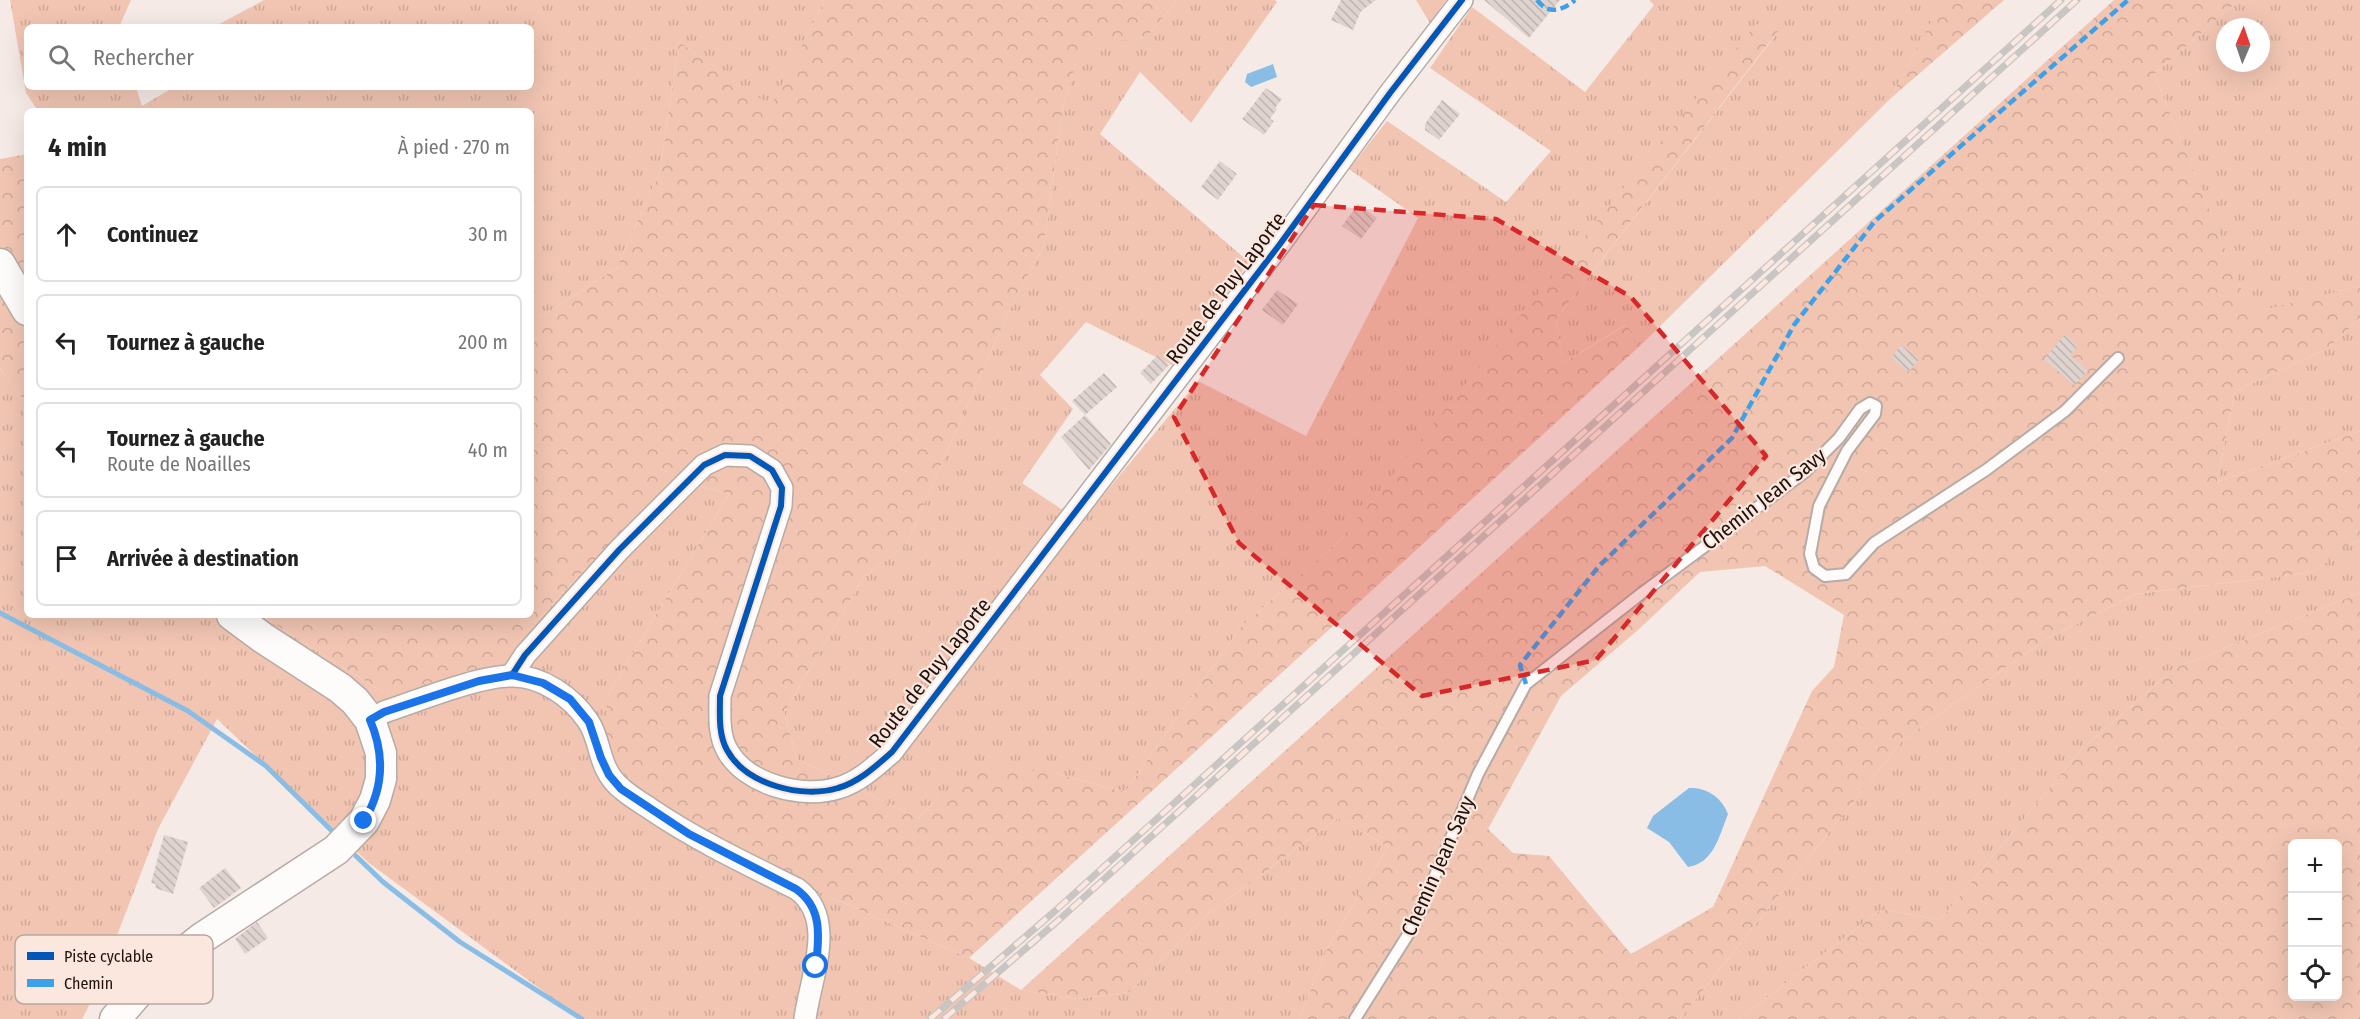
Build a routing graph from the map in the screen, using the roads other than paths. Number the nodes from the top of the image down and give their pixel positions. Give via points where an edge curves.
1 (1462, 0) edge
2 (0, 264) edge
3 (24, 305) edge
4 (2118, 358) dead end
5 (236, 618) edge
6 (512, 675) junction
7 (370, 720) junction
8 (207, 935) edge
9 (128, 1004) edge
10 (115, 1019) edge
11 (805, 1019) edge
12 (1355, 1019) edge

1 - 6 street, Route de Puy Laporte via 892,752 863,777 830,790 801,792 750,774 726,750 720,696 781,506 782,488 771,470 750,456 724,455 704,465 619,550 525,655
2 - 3 main road
4 - 12 lane, Chemin Jean Savy via 2065,411 1986,470 1874,543 1846,574 1825,576 1814,568 1810,554 1819,506 1847,451 1875,414 1876,406 1870,403 1860,409 1839,438 1805,472 1526,684 1478,774 1414,925
5 - 7 main road via 340,688
6 - 7 street via 479,681
6 - 11 street via 543,683 570,699 589,722 609,775 621,789 689,834 807,896 815,909 818,938
7 - 8 main road via 381,753 381,779 364,821 336,850
9 - 10 main road

